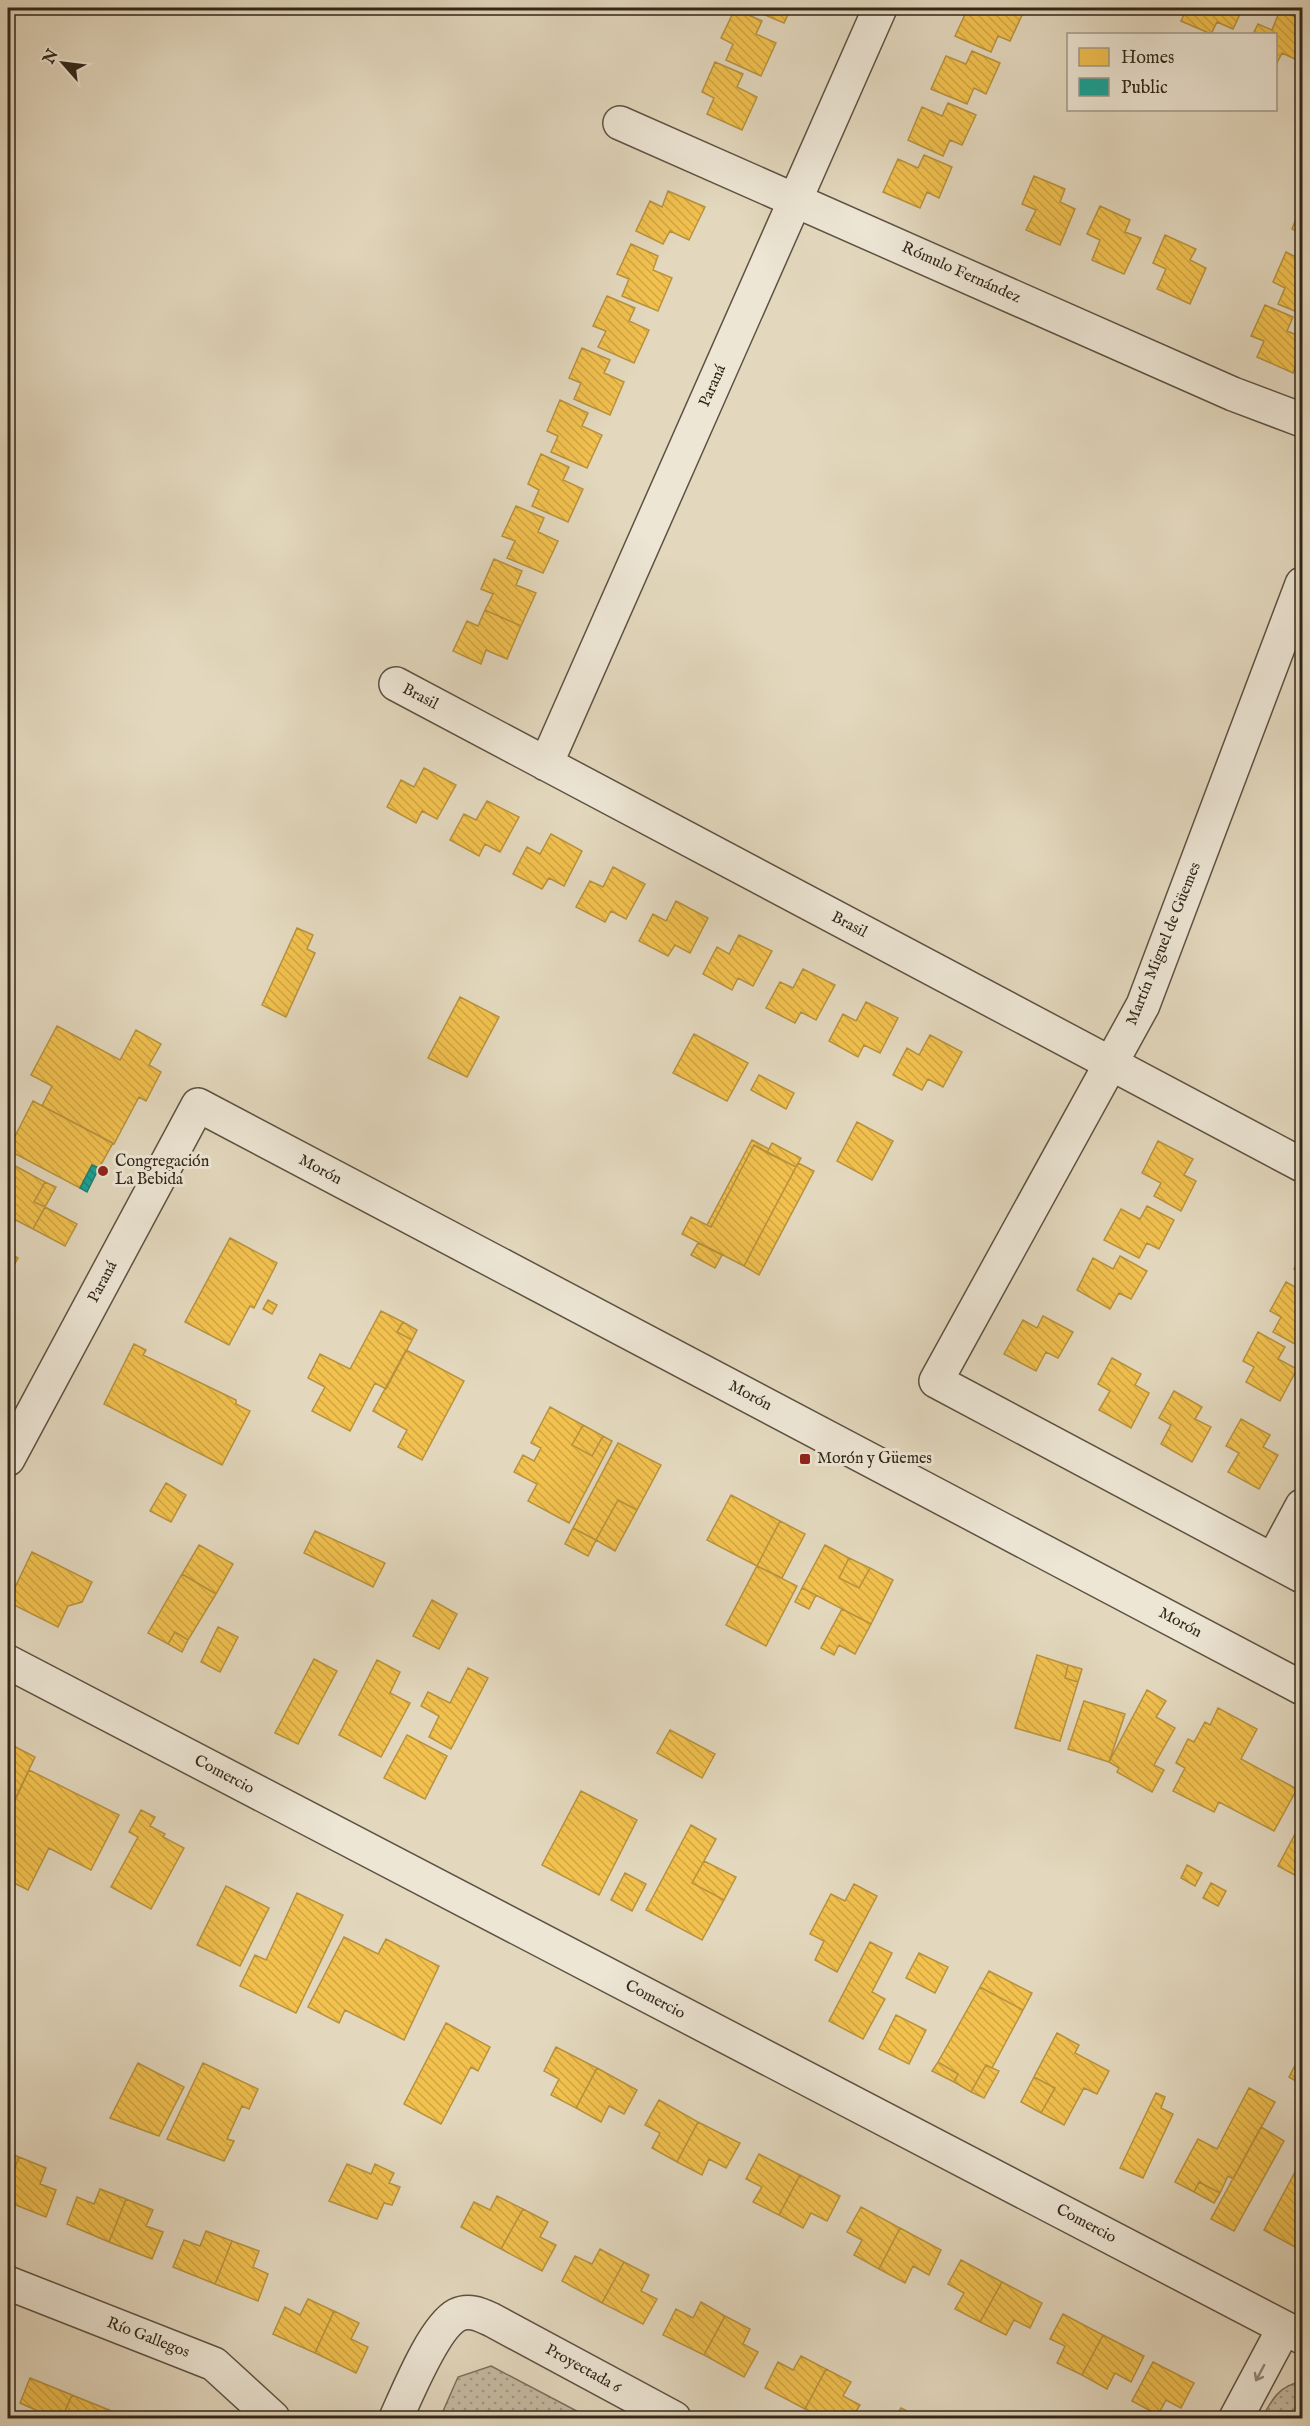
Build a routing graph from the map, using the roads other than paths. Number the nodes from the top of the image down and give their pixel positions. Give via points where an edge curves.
1 (880, 8) edge
2 (620, 123) dead end
3 (795, 200) junction
4 (1302, 420) edge
5 (1302, 584) edge
6 (396, 684) dead end
7 (546, 764) junction
8 (1111, 1064) junction
9 (198, 1105) joint
10 (1302, 1166) edge
11 (8, 1460) edge
12 (1302, 1506) edge
13 (1273, 1560) junction
14 (1302, 1576) edge
15 (8, 1662) edge
16 (1302, 1688) edge
17 (8, 2283) edge
18 (1293, 2332) edge
19 (273, 2418) edge
20 (396, 2418) edge
21 (674, 2418) edge
22 (1236, 2418) edge

1 - 3 street, Paraná
2 - 3 street, Rómulo Fernández
3 - 4 street, Rómulo Fernández via 1233,394
3 - 7 street, Paraná
5 - 8 street, Martín Miguel de Güemes via 1143,1005
6 - 7 street, Brasil
7 - 8 street, Brasil
8 - 10 street, Brasil
8 - 13 street, Martín Miguel de Güemes via 936,1381
9 - 11 street, Paraná
9 - 16 street, Morón
12 - 13 street
13 - 14 street
15 - 18 street, Comercio
17 - 19 street, Río Gallegos via 214,2364
18 -> 22 street
20 - 21 street, Proyectada 6 via 443,2327 457,2315 472,2312

